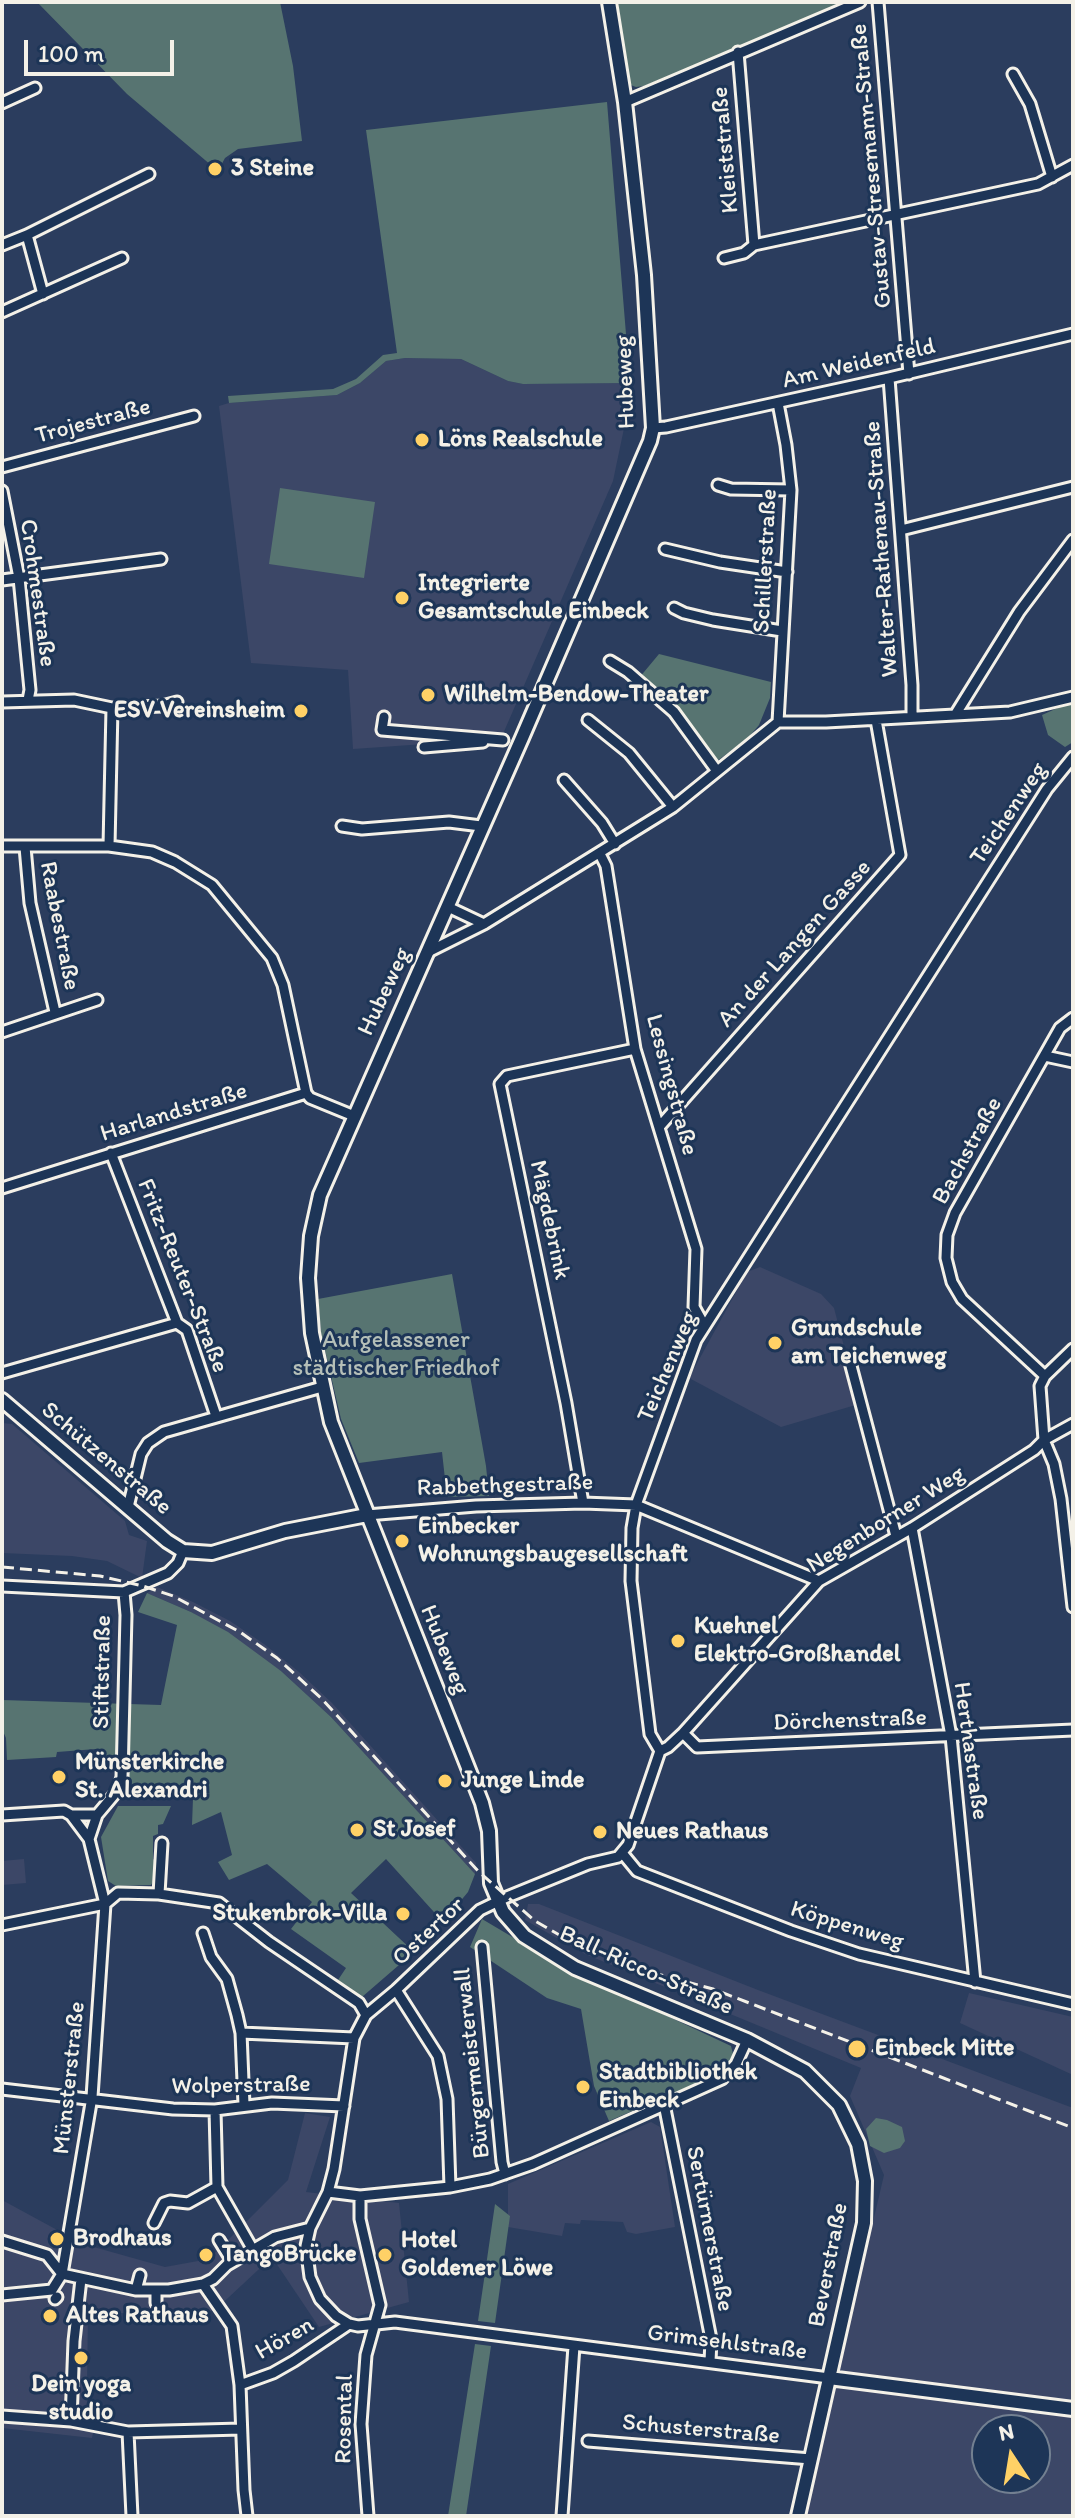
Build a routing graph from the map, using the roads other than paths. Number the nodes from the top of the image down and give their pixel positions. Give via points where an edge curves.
1 (609, 2) edge
2 (860, 2) edge
3 (878, 2) edge
4 (738, 52) junction
5 (1013, 74) dead end
6 (35, 88) dead end
7 (625, 102) junction
8 (2, 103) edge
9 (1073, 165) edge
10 (149, 174) dead end
11 (1052, 177) junction
12 (896, 214) junction
13 (27, 235) junction
14 (2, 245) edge
15 (754, 245) junction
16 (122, 258) dead end
17 (724, 258) dead end
18 (43, 294) junction
19 (2, 312) edge
20 (1073, 334) edge
21 (909, 374) junction
22 (889, 378) junction
23 (778, 403) junction
24 (194, 416) dead end
25 (653, 428) junction
26 (2, 467) edge
27 (718, 485) dead end
28 (1073, 487) edge
29 (791, 490) junction
30 (2, 491) edge
31 (901, 530) junction
32 (1073, 540) edge
33 (665, 549) dead end
34 (161, 559) dead end
35 (787, 572) junction
36 (19, 578) junction
37 (2, 580) edge
38 (674, 608) dead end
39 (782, 631) junction
40 (610, 661) dead end
41 (1073, 697) edge
42 (28, 700) junction
43 (2, 702) edge
44 (177, 702) dead end
45 (112, 708) junction
46 (955, 715) junction
47 (384, 717) dead end
48 (912, 717) junction
49 (588, 720) dead end
50 (876, 720) junction
51 (778, 722) junction
52 (445, 734) junction
53 (522, 738) junction
54 (503, 740) junction
55 (444, 745) junction
56 (424, 747) dead end
57 (1073, 757) edge
58 (717, 771) junction
59 (564, 780) dead end
60 (673, 807) junction
61 (342, 826) dead end
62 (481, 826) junction
63 (615, 844) junction
64 (2, 846) edge
65 (109, 846) junction
66 (25, 847) junction
67 (600, 854) junction
68 (452, 909) junction
69 (484, 924) junction
70 (428, 952) junction
71 (97, 1000) dead end
72 (55, 1012) junction
73 (1073, 1018) edge
74 (2, 1032) edge
75 (635, 1049) junction
76 (1045, 1056) junction
77 (1073, 1062) edge
78 (306, 1093) junction
79 (354, 1116) junction
80 (660, 1126) junction
81 (111, 1153) junction
82 (2, 1188) edge
83 (177, 1323) junction
84 (704, 1325) junction
85 (1073, 1349) edge
86 (851, 1366) dead end
87 (2, 1373) edge
88 (1045, 1376) junction
89 (322, 1387) junction
90 (2, 1400) edge
91 (216, 1416) junction
92 (1073, 1424) edge
93 (1044, 1440) junction
94 (583, 1503) junction
95 (636, 1505) junction
96 (128, 1507) junction
97 (367, 1515) junction
98 (912, 1528) junction
99 (896, 1536) junction
100 (183, 1551) junction
101 (819, 1581) junction
102 (2, 1586) edge
103 (124, 1592) junction
104 (1073, 1607) edge
105 (1073, 1730) edge
106 (683, 1733) junction
107 (951, 1736) junction
108 (660, 1751) junction
109 (2, 1815) edge
110 (71, 1815) junction
111 (97, 1815) junction
112 (89, 1839) junction
113 (162, 1843) dead end
114 (623, 1854) junction
115 (159, 1894) junction
116 (498, 1901) junction
117 (105, 1904) junction
118 (2, 1925) edge
119 (203, 1933) dead end
120 (482, 1947) dead end
121 (975, 1982) junction
122 (394, 1992) junction
123 (1073, 2004) edge
124 (366, 2015) junction
125 (241, 2033) junction
126 (354, 2038) junction
127 (747, 2040) junction
128 (2, 2089) edge
129 (92, 2097) junction
130 (664, 2104) junction
131 (244, 2105) junction
132 (344, 2106) junction
133 (215, 2110) junction
134 (863, 2162) joint
135 (505, 2174) junction
136 (217, 2187) junction
137 (450, 2187) junction
138 (328, 2192) junction
139 (360, 2196) junction
140 (154, 2223) dead end
141 (310, 2228) junction
142 (219, 2240) dead end
143 (2, 2241) edge
144 (253, 2250) junction
145 (228, 2265) junction
146 (62, 2274) junction
147 (140, 2275) dead end
148 (81, 2279) junction
149 (203, 2284) junction
150 (136, 2290) junction
151 (156, 2291) junction
152 (2, 2295) edge
153 (156, 2303) dead end
154 (349, 2324) junction
155 (376, 2324) junction
156 (574, 2346) junction
157 (710, 2362) junction
158 (829, 2378) junction
159 (240, 2385) junction
160 (1073, 2409) edge
161 (2, 2416) edge
162 (71, 2421) junction
163 (241, 2429) junction
164 (128, 2432) junction
165 (588, 2441) dead end
166 (811, 2459) junction
167 (132, 2516) edge
168 (247, 2516) edge
169 (368, 2516) edge
170 (562, 2516) edge
171 (798, 2516) edge

1 - 7 street, Hubeweg
2 - 4 street
3 - 12 street, Gustav-Stresemann-Straße
4 - 7 street
4 - 15 street, Kleiststraße
5 - 11 street via 1030,104
6 - 8 street
7 - 25 street, Hubeweg via 644,275
9 - 11 street
10 - 13 street
11 - 12 street
12 - 15 street
12 - 21 street, Gustav-Stresemann-Straße
13 - 14 street
13 - 18 street
15 - 17 street
16 - 18 street
18 - 19 street
20 - 21 street, Am Weidenfeld
21 - 22 street, Am Weidenfeld
22 - 23 street, Am Weidenfeld
22 - 31 street, Walter-Rathenau-Straße
23 - 25 street, Am Weidenfeld
23 - 29 street, Schillerstraße
24 - 26 street, Trojestraße
25 - 53 street, Hubeweg
27 - 29 street
28 - 31 street
29 - 35 street, Schillerstraße
30 - 36 street, Crohmestraße
31 - 48 street, Walter-Rathenau-Straße
32 - 46 street via 1019,612
33 - 35 street
34 - 36 street
35 - 39 street, Schillerstraße
36 - 37 street
36 - 42 street, Crohmestraße
38 - 39 street
39 - 51 street, Schillerstraße
40 - 58 street via 674,712
41 - 46 street via 1010,712
42 - 43 street
42 - 45 street via 74,700
44 - 45 street
45 - 65 street
46 - 48 street
47 - 52 street via 382,730
48 - 50 street
49 - 60 street via 629,753
50 - 51 street
50 - 80 street, An der Langen Gasse via 900,855
51 - 58 street
52 - 54 street
52 - 55 street
53 - 54 street
53 - 62 street, Hubeweg
54 - 55 street
55 - 56 street
57 - 84 street, Teichenweg via 1047,789
58 - 60 street
59 - 63 street
60 - 63 street
61 - 62 street
62 - 68 street, Hubeweg
63 - 67 street
64 - 66 street
65 - 66 street
65 - 78 street via 152,852 175,862 212,885 235,910 269,953 283,985
66 - 72 street, Raabestraße via 32,915
67 - 69 street
67 - 75 street, Lessingstraße
68 - 69 street
68 - 70 street, Hubeweg
69 - 70 street
70 - 79 street, Hubeweg
71 - 72 street
72 - 74 street
73 - 76 street, Bachstraße via 1060,1028
75 - 80 street, Lessingstraße
75 - 94 street, Mägdebrink via 507,1076 500,1084
76 - 77 street
76 - 88 street, Bachstraße via 955,1213 946,1258 962,1299
78 - 79 street
78 - 81 street, Harlandstraße
79 - 89 street, Hubeweg via 320,1195 311,1236 312,1333
80 - 84 street, Lessingstraße via 696,1249 694,1307
81 - 82 street, Harlandstraße
81 - 83 street, Fritz-Reuter-Straße
83 - 87 street
83 - 91 street, Fritz-Reuter-Straße via 187,1330
84 - 95 street, Teichenweg
85 - 88 street
86 - 99 street
88 - 93 street via 1040,1386
89 - 91 street
89 - 97 street, Hubeweg
90 - 96 street, Schützenstraße
91 - 96 street via 164,1432 148,1443
92 - 93 street, Negenborner Weg
93 - 98 street, Negenborner Weg
93 - 104 street via 1061,1499
94 - 95 street, Rabbethgestraße
94 - 97 street, Rabbethgestraße
95 - 101 street, Rabbethgestraße
95 - 108 street, Teichenweg via 631,1581 650,1734
96 - 100 street, Schützenstraße
97 - 100 street, Rabbethgestraße via 212,1553
97 - 116 street, Hubeweg via 482,1803
98 - 99 street, Negenborner Weg
98 - 107 street, Herthastraße
99 - 101 street, Negenborner Weg
100 - 103 street via 168,1573
101 - 106 street, Negenborner Weg
102 - 103 street
103 - 111 street, Stiftstraße via 122,1777
105 - 107 street, Dörchenstraße
106 - 107 street, Dörchenstraße via 697,1747
106 - 108 street, Negenborner Weg
107 - 121 street, Herthastraße
108 - 114 street
109 - 110 street
110 - 111 street
110 - 112 street
111 - 112 street, Stiftstraße
112 - 117 street, Münsterstraße
113 - 115 street
114 - 116 street
114 - 121 street, Köppenweg via 637,1871 791,1931 859,1954
115 - 117 street via 118,1893
115 - 124 street via 219,1903 359,2003
116 - 122 street, Ostertor via 471,1918
116 - 127 street, Ball-Ricco-Straße via 524,1936 575,1968
117 - 118 street
117 - 129 street, Münsterstraße
119 - 125 street via 211,1957 227,1979
120 - 135 street, Bürgermeisterwall
121 - 123 street, Köppenweg
122 - 124 street, Ostertor
122 - 137 street via 438,2056 447,2099
124 - 126 street
125 - 126 street
125 - 131 street
126 - 132 street
127 - 130 street via 722,2079
127 - 134 street, Ball-Ricco-Straße via 822,2086 849,2123
128 - 129 street, Wolperstraße
129 - 133 street, Wolperstraße
129 - 146 street, Münsterstraße
130 - 135 street
130 - 157 street, Sertürnerstraße via 711,2339
131 - 132 street, Wolperstraße
131 - 133 street, Wolperstraße
132 - 138 street
133 - 136 street
134 - 158 street, Beverstraße via 864,2223
135 - 137 street
136 - 140 street via 188,2203 164,2203
136 - 144 street
137 - 139 street
138 - 139 street
138 - 141 street
139 - 155 street, Rosental via 360,2219 380,2305
141 - 144 street via 275,2237
141 - 154 street via 310,2277 320,2299
142 - 145 street
143 - 146 street via 47,2255
144 - 145 street
145 - 149 street
146 - 148 street
146 - 152 street via 55,2296
147 - 150 street
148 - 150 street
148 - 162 street
149 - 151 street
149 - 159 street via 232,2326
150 - 151 street
151 - 153 street
154 - 155 street, Grimsehlstraße
154 - 159 street, Hören via 284,2367
155 - 156 street, Grimsehlstraße via 395,2322
155 - 169 street, Rosental via 366,2355 361,2424
156 - 157 street, Grimsehlstraße
156 - 170 street
157 - 158 street, Grimsehlstraße
158 - 160 street, Grimsehlstraße
158 - 166 street, Beverstraße
159 - 163 street
161 - 162 street
162 - 164 street
163 - 164 street
163 - 168 street
164 - 167 street
165 - 166 street, Schusterstraße
166 - 171 street, Beverstraße

